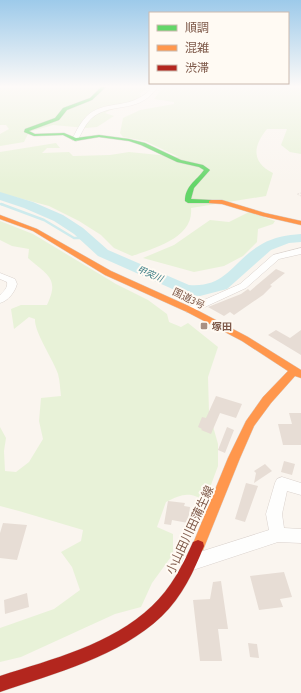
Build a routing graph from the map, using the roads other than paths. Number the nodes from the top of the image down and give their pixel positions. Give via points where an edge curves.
1 (56, 119) edge
2 (89, 119) edge
3 (75, 140) junction
4 (0, 217) edge
5 (301, 223) edge
6 (301, 251) edge
7 (0, 276) edge
8 (0, 300) edge
9 (190, 310) junction
10 (298, 373) edge
11 (301, 489) edge
12 (278, 534) junction
13 (301, 536) edge
14 (190, 564) junction
15 (0, 684) edge

1 - 3 main road via 26,132 34,135 64,134
2 - 3 street
3 - 5 main road via 99,136 143,144 179,161 207,170 186,192 188,201 222,202
4 - 9 main road, 国道3号 via 35,230 127,283
6 - 9 street via 276,257 243,286
7 - 8 street via 12,281 13,284 12,289
9 - 10 main road, 国道3号 via 246,339
10 - 14 main road, 小山田川田蒲生線 via 280,385 262,406 246,432
11 - 12 street via 282,483 274,514
12 - 13 street
12 - 14 street
14 - 15 main road, 小山田川田蒲生線 via 179,585 158,611 112,642 79,658

